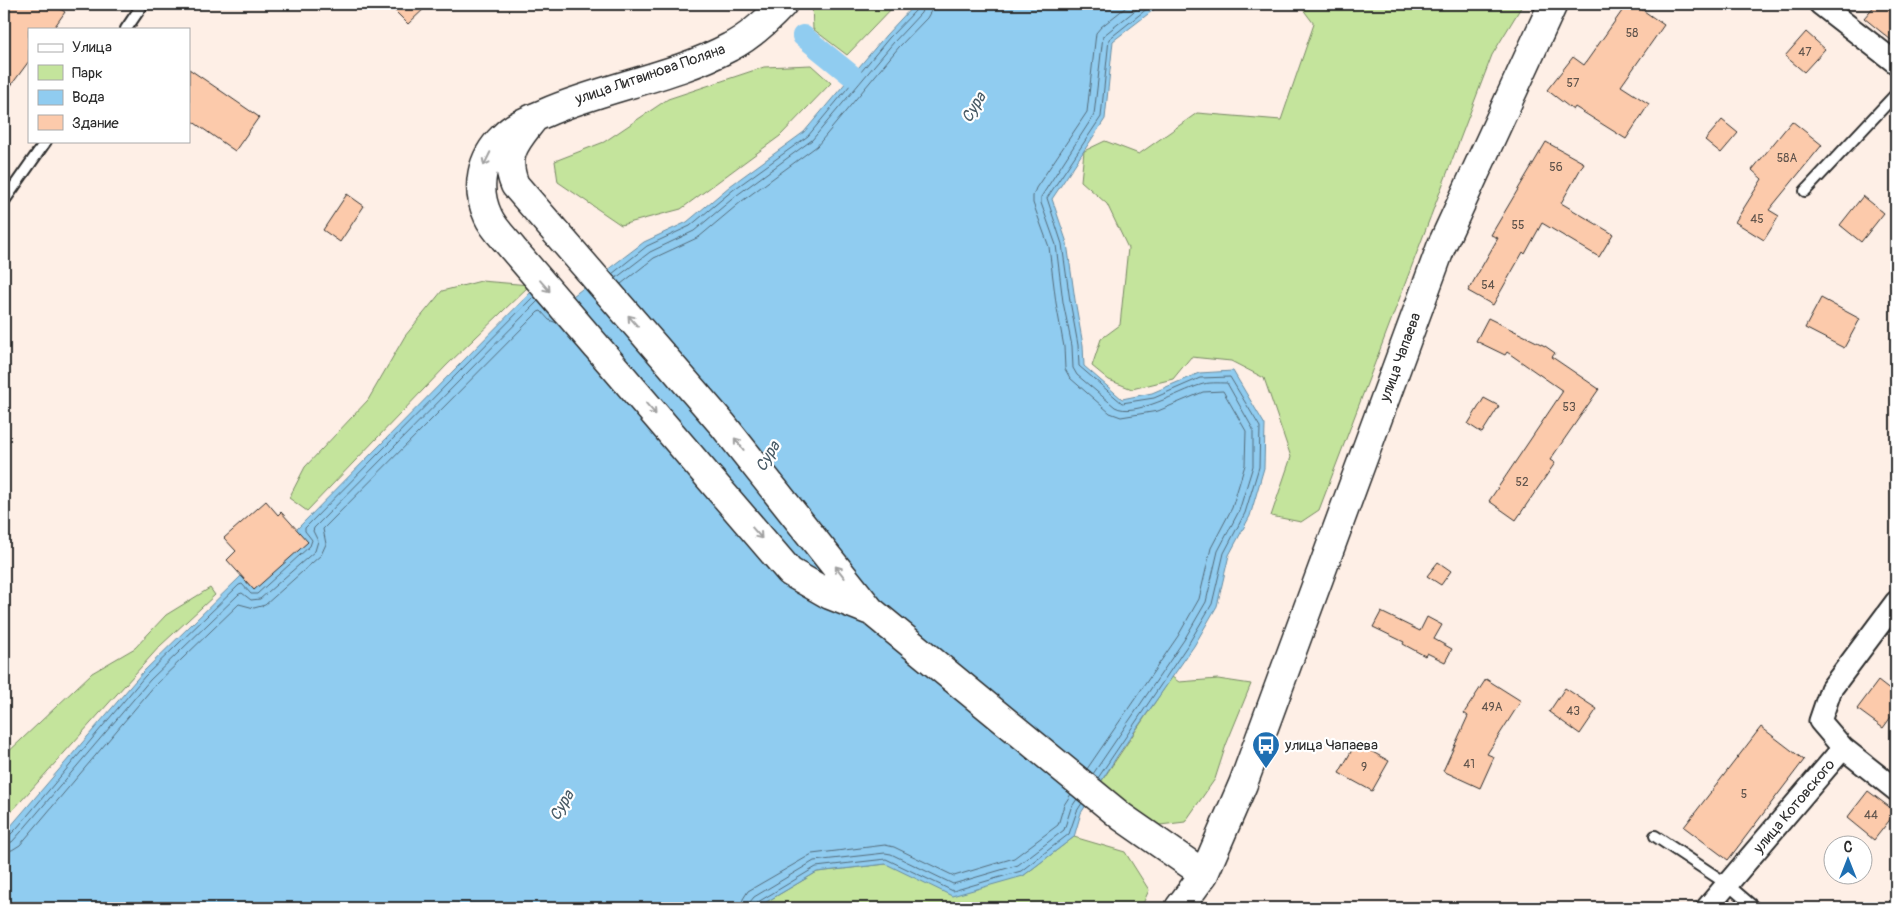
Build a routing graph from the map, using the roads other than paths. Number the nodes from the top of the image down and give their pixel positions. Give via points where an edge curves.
1 (144, 4) edge
2 (783, 4) edge
3 (1553, 4) edge
4 (1820, 4) edge
5 (127, 28) edge
6 (1896, 63) edge
7 (1896, 94) edge
8 (535, 117) junction
9 (45, 142) edge
10 (1805, 191) dead end
11 (4, 200) edge
12 (1896, 602) edge
13 (870, 610) junction
14 (1843, 748) junction
15 (1896, 790) edge
16 (1655, 836) dead end
17 (1204, 874) junction
18 (1727, 884) junction
19 (1179, 908) edge
20 (1707, 908) edge
21 (1754, 908) edge

1 - 5 lane
2 - 8 main road, улица Литвинова Поляна via 731,47
3 - 17 main road, улица Чапаева via 1441,246 1243,784
4 - 6 street
7 - 10 lane
13 -> 8 main road via 723,424 515,185 510,160 515,144
8 -> 13 main road, улица Литвинова Поляна via 503,136 482,170 480,187 489,218 790,572 830,595
9 - 11 lane
12 - 14 street, улица Котовского via 1831,689 1820,721
13 - 17 main road via 1122,817
14 - 15 street
14 - 18 street, улица Котовского
16 - 18 lane
17 - 19 main road, улица Чапаева
18 - 20 street, улица Котовского
18 - 21 lane

